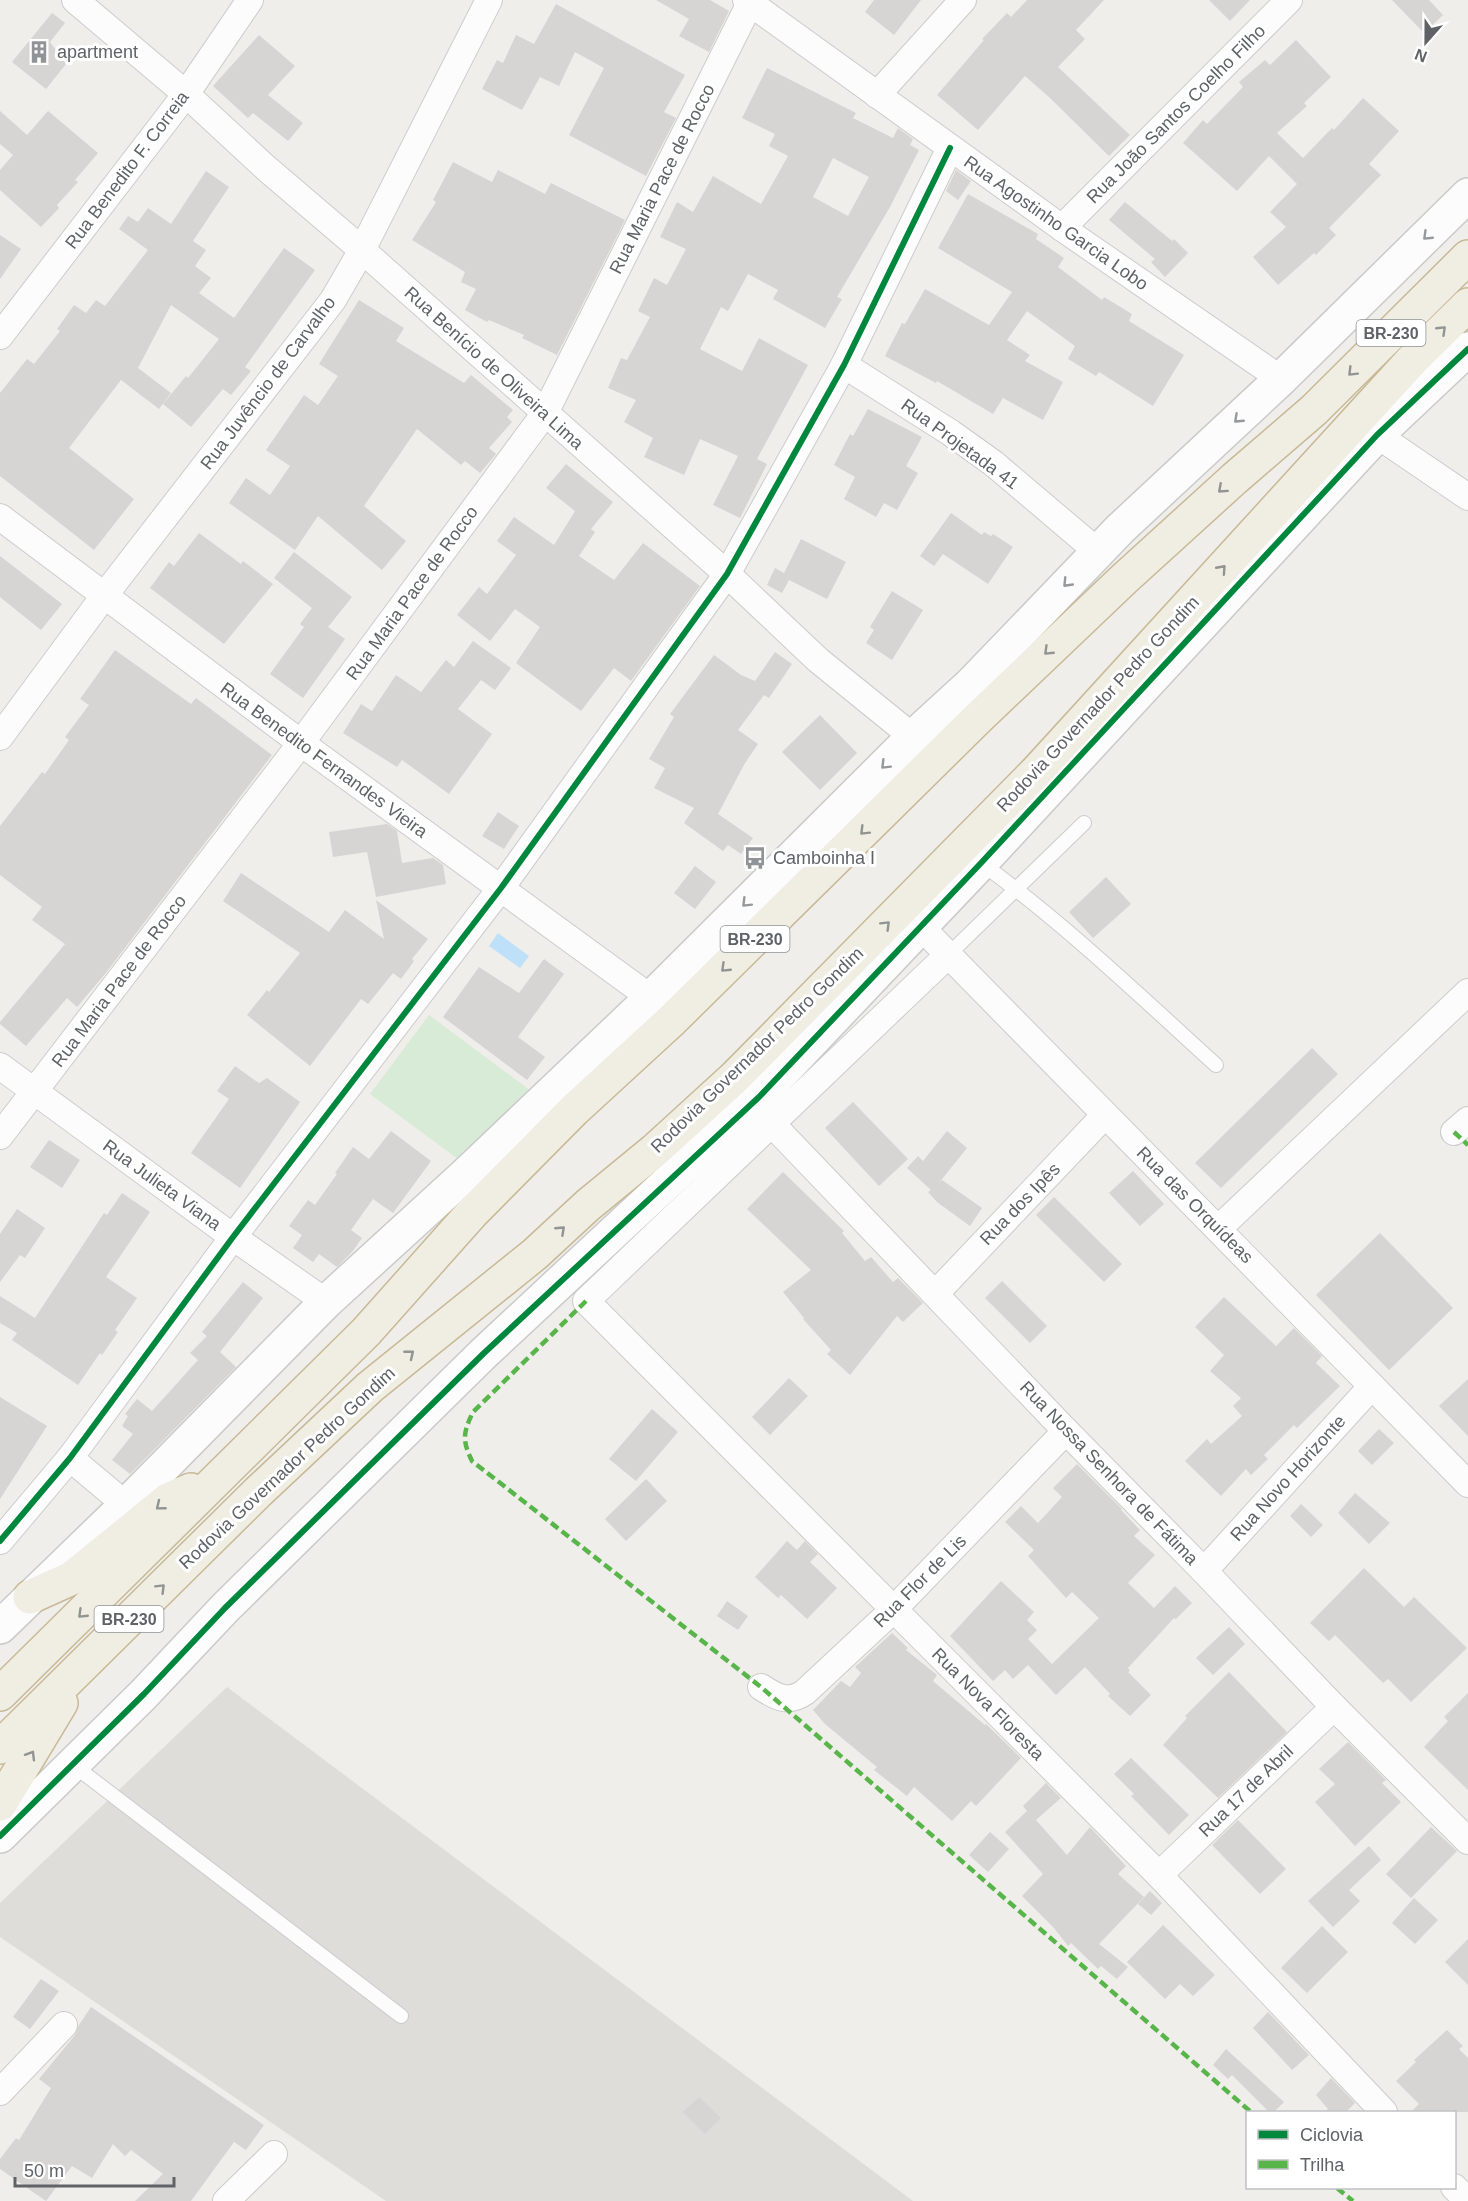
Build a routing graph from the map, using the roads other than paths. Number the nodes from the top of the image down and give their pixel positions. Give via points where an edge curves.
1 (75, 0) edge
2 (250, 0) edge
3 (489, 0) edge
4 (963, 0) edge
5 (1289, 0) edge
6 (748, 2) edge
7 (186, 94) junction
8 (877, 95) junction
9 (950, 148) junction
10 (1468, 195) edge
11 (1062, 228) junction
12 (362, 250) junction
13 (1468, 257) edge
14 (1468, 305) edge
15 (0, 336) edge
16 (1468, 349) edge
17 (844, 365) junction
18 (1281, 379) junction
19 (545, 413) junction
20 (1377, 435) junction
21 (1468, 497) edge
22 (0, 517) edge
23 (1098, 552) junction
24 (727, 574) junction
25 (104, 596) junction
26 (0, 737) edge
27 (913, 737) junction
28 (300, 744) junction
29 (1084, 823) dead end
30 (981, 863) junction
31 (501, 888) junction
32 (1016, 889) junction
33 (921, 927) junction
34 (948, 955) junction
35 (1468, 992) edge
36 (651, 998) junction
37 (1216, 1065) dead end
38 (0, 1066) edge
39 (35, 1091) junction
40 (765, 1110) junction
41 (1105, 1115) junction
42 (0, 1136) edge
43 (1218, 1229) junction
44 (233, 1237) junction
45 (936, 1293) junction
46 (326, 1302) junction
47 (1372, 1386) junction
48 (1066, 1431) junction
49 (70, 1458) junction
50 (1468, 1484) edge
51 (213, 1485) junction
52 (126, 1505) junction
53 (0, 1541) edge
54 (1204, 1571) junction
55 (30, 1597) junction
56 (893, 1610) junction
57 (0, 1627) edge
58 (86, 1662) junction
59 (761, 1687) dead end
60 (0, 1694) edge
61 (1334, 1707) junction
62 (0, 1747) edge
63 (72, 1764) junction
64 (0, 1804) edge
65 (0, 1836) edge
66 (1467, 1837) edge
67 (1159, 1875) junction
68 (401, 2016) dead end
69 (64, 2025) dead end
70 (0, 2092) edge
71 (1383, 2111) edge
72 (274, 2154) dead end
73 (1456, 2188) edge
74 (226, 2201) edge
75 (1468, 2201) edge

1 - 7 street, Rua Benício de Oliveira Lima
2 - 7 street, Rua Benedito F. Correia
3 - 12 street, Rua Juvêncio de Carvalho
4 - 8 street
5 - 11 street, Rua João Santos Coelho Filho
6 - 8 street, Rua Agostinho Garcia Lobo
6 - 19 street, Rua Maria Pace de Rocco
7 - 12 street, Rua Benício de Oliveira Lima
7 - 15 street, Rua Benedito F. Correia
8 - 9 street, Rua Agostinho Garcia Lobo
9 - 11 street, Rua Agostinho Garcia Lobo
9 - 17 street
10 -> 18 street
11 - 18 street, Rua Agostinho Garcia Lobo
12 - 19 street, Rua Benício de Oliveira Lima
12 - 25 street, Rua Juvêncio de Carvalho via 333,300
13 -> 51 highway, Rodovia Governador Pedro Gondim / BR-230 via 1314,410 1233,479 1050,649 680,1012 574,1110 472,1213 366,1332
58 -> 14 highway, Rodovia Governador Pedro Gondim / BR-230 via 370,1387 535,1254 735,1077 1037,771 1414,358
16 - 20 street
17 - 23 street, Rua Projetada 41 via 993,463
17 - 24 street
18 -> 23 street
19 - 24 street, Rua Benício de Oliveira Lima
19 - 28 street, Rua Maria Pace de Rocco
20 - 21 street
20 - 30 street
22 - 25 street, Rua Benedito Fernandes Vieira
23 -> 27 street
24 - 27 street, Rua Benício de Oliveira Lima via 818,660
24 - 31 street
25 - 26 street, Rua Juvêncio de Carvalho
25 - 28 street, Rua Benedito Fernandes Vieira
27 -> 36 street
28 - 31 street, Rua Benedito Fernandes Vieira
28 - 39 street, Rua Maria Pace de Rocco
29 - 32 lane
30 - 32 lane
30 - 33 street
31 - 36 street, Rua Benedito Fernandes Vieira
31 - 44 street
32 - 34 lane
32 - 37 lane
33 - 34 street, Rua das Orquídeas
33 - 40 street
34 - 40 street
34 - 41 street, Rua das Orquídeas
35 - 43 street
36 - 46 street
38 - 39 street, Rua Julieta Viana
39 - 42 street, Rua Maria Pace de Rocco
39 - 44 street, Rua Julieta Viana
40 - 45 street, Rua Nossa Senhora de Fátima
40 - 56 street, Rua Nova Floresta via 586,1300
40 - 63 street via 483,1354
41 - 43 street, Rua das Orquídeas
41 - 45 street, Rua dos Ipês
43 - 47 street, Rua das Orquídeas
44 - 46 street, Rua Julieta Viana
44 - 49 street
45 - 48 street, Rua Nossa Senhora de Fátima
46 - 52 street
47 - 50 street, Rua das Orquídeas
47 - 54 street, Rua Novo Horizonte
48 - 54 street, Rua Nossa Senhora de Fátima
48 - 56 street, Rua Flor de Lis
49 - 52 street
49 - 53 street
51 -> 55 highway via 168,1500 72,1578
51 -> 60 highway, Rodovia Governador Pedro Gondim / BR-230
52 - 55 street
54 - 61 street, Rua Nossa Senhora de Fátima
55 - 57 street
56 - 59 street, Rua Flor de Lis via 798,1697 778,1698
56 - 67 street, Rua Nova Floresta
58 - 62 highway, Rodovia Governador Pedro Gondim / BR-230
64 -> 58 highway
61 - 66 street, Rua Nossa Senhora de Fátima
61 - 67 street, Rua 17 de Abril
63 - 65 street
63 - 68 lane
67 - 71 street, Rua Nova Floresta
69 - 70 street
72 - 74 street
73 - 75 street

